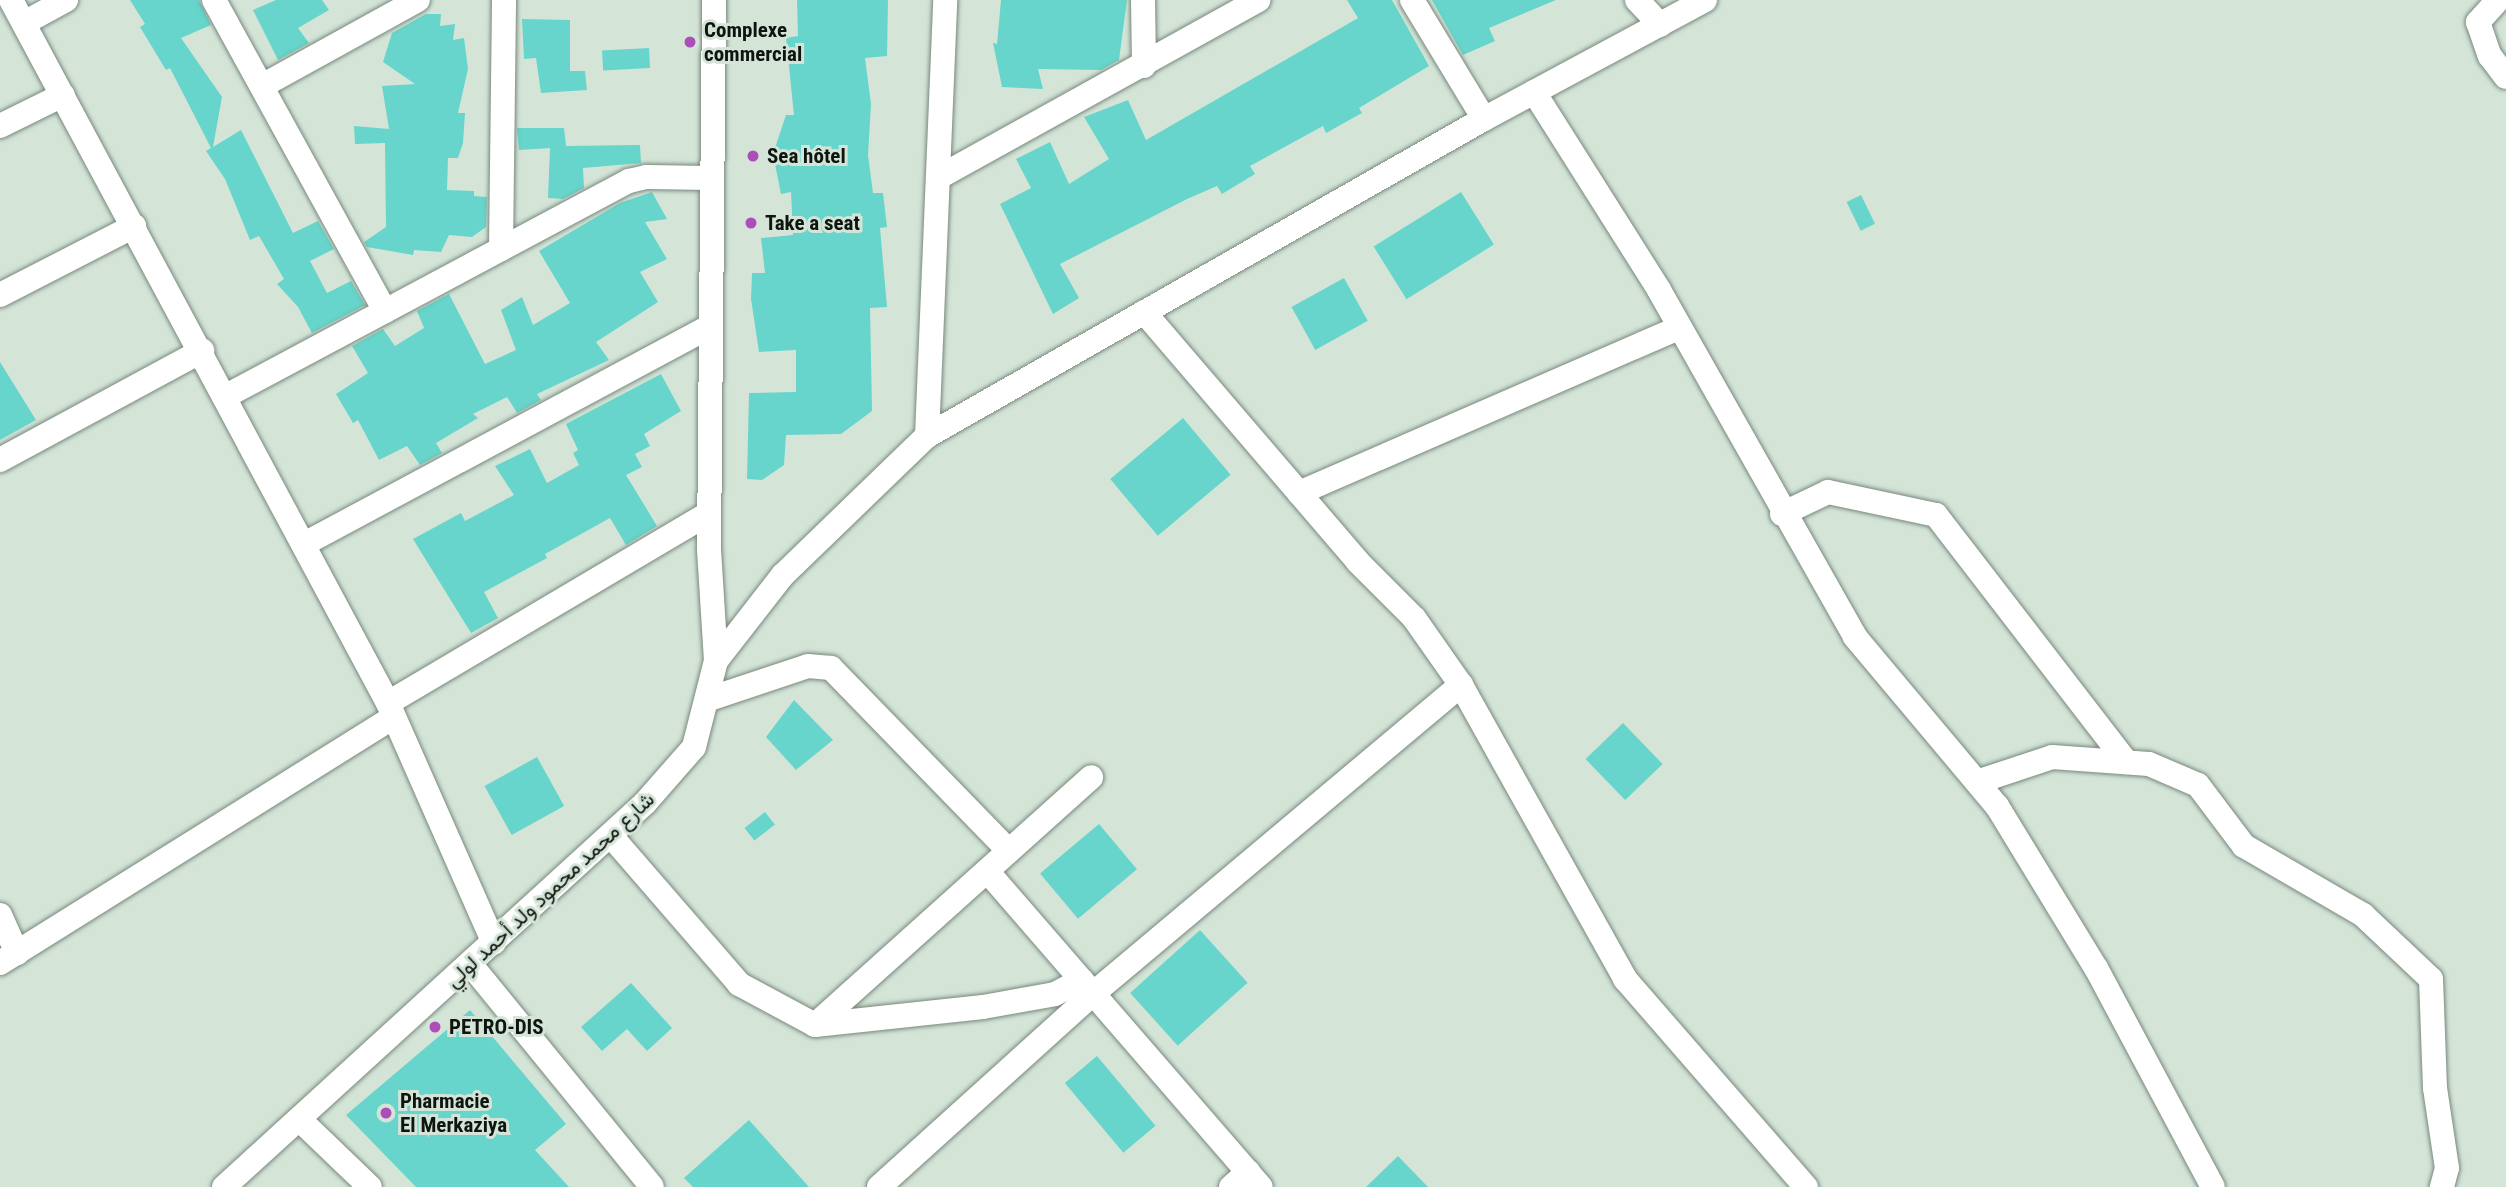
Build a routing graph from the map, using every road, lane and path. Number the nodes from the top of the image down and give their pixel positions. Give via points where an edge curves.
1 (11, 0) edge
2 (66, 0) edge
3 (214, 0) edge
4 (418, 0) edge
5 (504, 0) edge
6 (714, 0) edge
7 (945, 0) edge
8 (1143, 0) edge
9 (1258, 0) edge
10 (1412, 0) edge
11 (1637, 0) edge
12 (1705, 0) edge
13 (2498, 0) edge
14 (24, 23) junction
15 (1660, 25) junction
16 (1144, 66) junction
17 (2506, 77) edge
18 (262, 86) junction
19 (1534, 92) junction
20 (63, 95) junction
21 (1484, 119) junction
22 (0, 126) edge
23 (941, 176) junction
24 (712, 177) junction
25 (134, 226) junction
26 (500, 249) junction
27 (0, 295) edge
28 (384, 311) junction
29 (1144, 312) junction
30 (711, 326) junction
31 (1679, 328) junction
32 (202, 351) junction
33 (226, 396) junction
34 (928, 436) junction
35 (0, 460) edge
36 (1299, 494) junction
37 (709, 513) junction
38 (1782, 513) junction
39 (306, 543) junction
40 (716, 661) junction
41 (1461, 685) junction
42 (709, 699) junction
43 (391, 710) junction
44 (2126, 762) junction
45 (1091, 778) dead end
46 (1977, 782) junction
47 (611, 836) junction
48 (1009, 851) junction
49 (987, 870) junction
50 (0, 915) edge
51 (494, 943) junction
52 (9, 958) edge
53 (471, 965) junction
54 (1088, 986) junction
55 (815, 1025) junction
56 (299, 1119) junction
57 (1247, 1182) edge
58 (224, 1187) edge
59 (370, 1187) edge
60 (652, 1187) edge
61 (879, 1187) edge
62 (1806, 1187) edge
63 (2213, 1187) edge
64 (2442, 1187) edge

1 - 14 street
2 - 14 street
3 - 18 street
4 - 18 street
5 - 26 street
6 - 24 street, شارع محمد محمود ولد أحمد لولي
7 - 23 street
8 - 16 street
9 - 16 street
10 - 21 street
11 - 15 street
12 - 15 street
13 - 17 street via 2478,22 2490,56
14 - 20 street
15 - 19 street
16 - 23 street
18 - 28 street
19 - 21 street
19 - 31 street
20 - 22 street
20 - 25 street
21 - 29 street
23 - 34 street
24 - 26 street via 629,181
24 - 30 street, شارع محمد محمود ولد أحمد لولي
25 - 27 street
25 - 32 street
26 - 28 street
28 - 33 street
29 - 34 street
29 - 36 street
30 - 37 street, شارع محمد محمود ولد أحمد لولي
30 - 39 street
31 - 36 street
31 - 38 street
32 - 33 street
32 - 35 street
33 - 39 street
34 - 40 street via 783,575
36 - 41 street via 1414,618
37 - 40 street, شارع محمد محمود ولد أحمد لولي
37 - 43 street
38 - 44 street via 1828,492 1936,516
38 - 46 street via 1856,637
39 - 43 street
40 - 42 street, شارع محمد محمود ولد أحمد لولي
41 - 54 street
41 - 62 street via 1625,979
42 - 47 street, شارع محمد محمود ولد أحمد لولي via 694,747
42 - 48 street via 808,666 831,668
43 - 51 street
43 - 52 street
44 - 46 street via 2052,757
44 - 64 street via 2149,764 2198,785 2244,846 2363,915 2431,979 2435,1088 2447,1168
45 - 48 street
46 - 63 street via 1997,806 2096,968
47 - 51 street, شارع محمد محمود ولد أحمد لولي
47 - 55 street via 739,984
48 - 49 street
49 - 54 street
49 - 55 street
50 - 52 street
51 - 53 street, شارع محمد محمود ولد أحمد لولي
53 - 56 street, شارع محمد محمود ولد أحمد لولي
53 - 60 street
54 - 55 street via 983,1007
54 - 57 street
54 - 61 street
56 - 58 street, شارع محمد محمود ولد أحمد لولي
56 - 59 street

